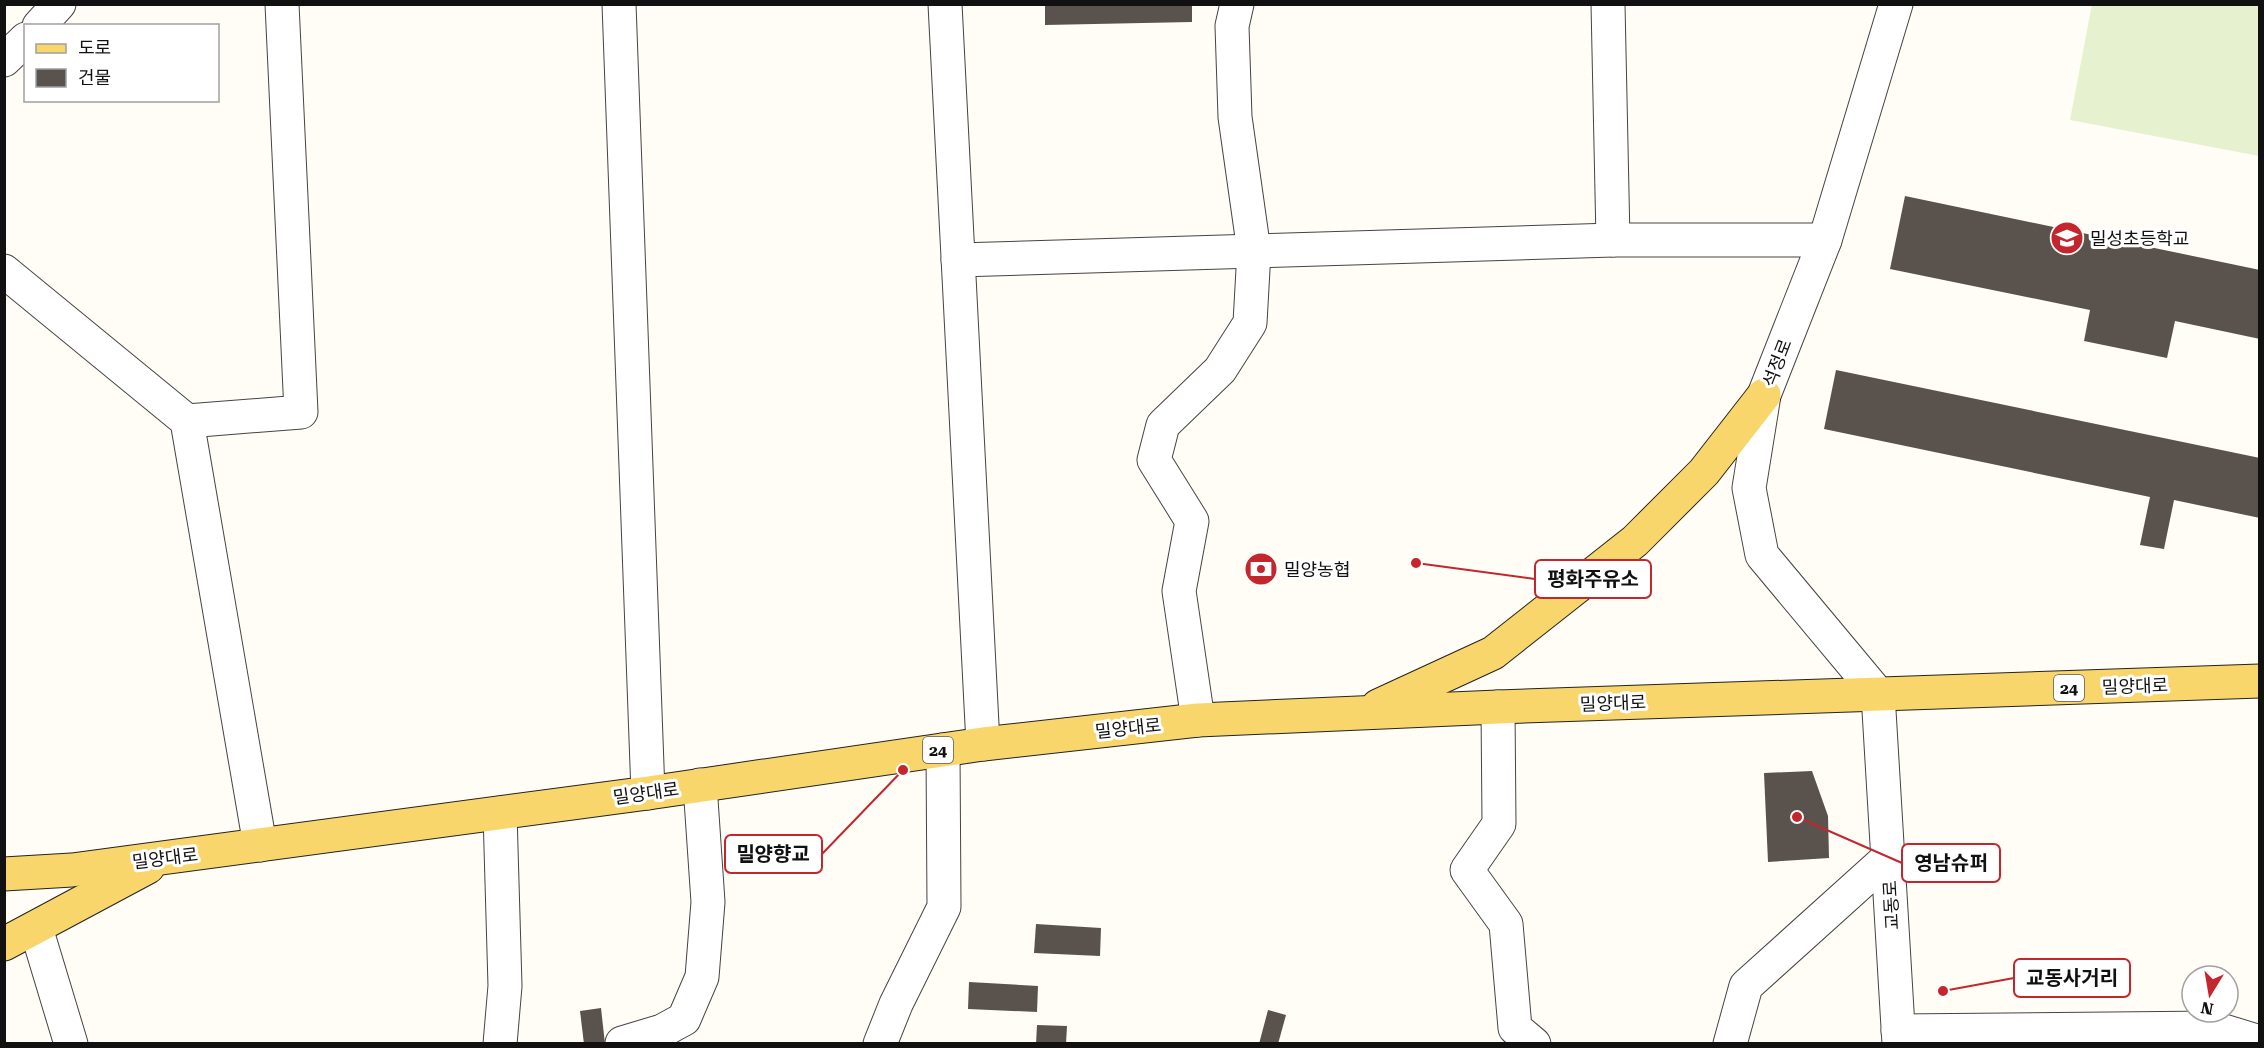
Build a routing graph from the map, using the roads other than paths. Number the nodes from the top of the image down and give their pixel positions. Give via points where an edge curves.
1 (59, 4) edge
2 (282, 4) edge
3 (619, 4) edge
4 (945, 4) edge
5 (1237, 4) edge
6 (1608, 4) edge
7 (1896, 4) edge
8 (41, 24) edge
9 (24, 41) edge
10 (4, 60) edge
11 (1613, 240) junction
12 (1825, 240) junction
13 (1254, 251) junction
14 (958, 260) junction
15 (4, 271) edge
16 (1764, 395) junction
17 (187, 421) junction
18 (2259, 681) edge
19 (1878, 694) junction
20 (1498, 707) junction
21 (1362, 713) junction
22 (1198, 720) junction
23 (983, 744) junction
24 (943, 750) junction
25 (700, 785) junction
26 (648, 793) junction
27 (500, 813) junction
28 (260, 845) junction
29 (167, 858) junction
30 (1888, 858) junction
31 (4, 874) edge
32 (36, 928) junction
33 (4, 944) edge
34 (1898, 1037) edge
35 (2259, 1042) edge
36 (622, 1043) edge
37 (71, 1044) edge
38 (500, 1044) edge
39 (880, 1044) edge
40 (1534, 1044) edge
41 (1730, 1044) edge

1 - 8 street
2 - 17 street via 301,412
3 - 26 street
4 - 14 street
5 - 13 street via 1232,26 1235,117
6 - 11 street
7 - 12 street, 석정로
9 - 10 street
11 - 12 street
11 - 13 street
12 - 16 street, 석정로
13 - 14 street
13 - 22 street via 1250,323 1220,370 1163,425 1154,460 1192,521 1179,591
14 - 23 street
15 - 17 street
16 - 19 street, 석정로 via 1749,488 1762,555
16 - 21 main road via 1697,479 1635,541 1546,612 1493,652
17 - 28 street
18 - 19 main road, 밀양대로 / 24
19 - 20 main road, 밀양대로 / 24
19 - 30 street, 교동로
20 - 21 main road, 밀양대로 / 24
20 - 40 street via 1499,824 1467,870 1506,924 1515,1028
21 - 22 main road, 밀양대로 / 24
22 - 23 main road, 밀양대로 / 24
23 - 24 main road, 밀양대로 / 24
24 - 25 main road, 밀양대로 / 24
24 - 39 street via 944,907
25 - 26 main road, 밀양대로 / 24
25 - 36 street via 708,902 702,977 684,1019 662,1031
26 - 27 main road, 밀양대로 / 24
27 - 28 main road, 밀양대로 / 24
27 - 38 street via 505,986
28 - 29 main road, 밀양대로 / 24
29 - 31 main road, 밀양대로 / 24
29 - 32 main road
30 - 34 street, 교동로
30 - 41 street via 1746,987
32 - 33 main road
32 - 37 street
34 - 35 street via 2214,1028

